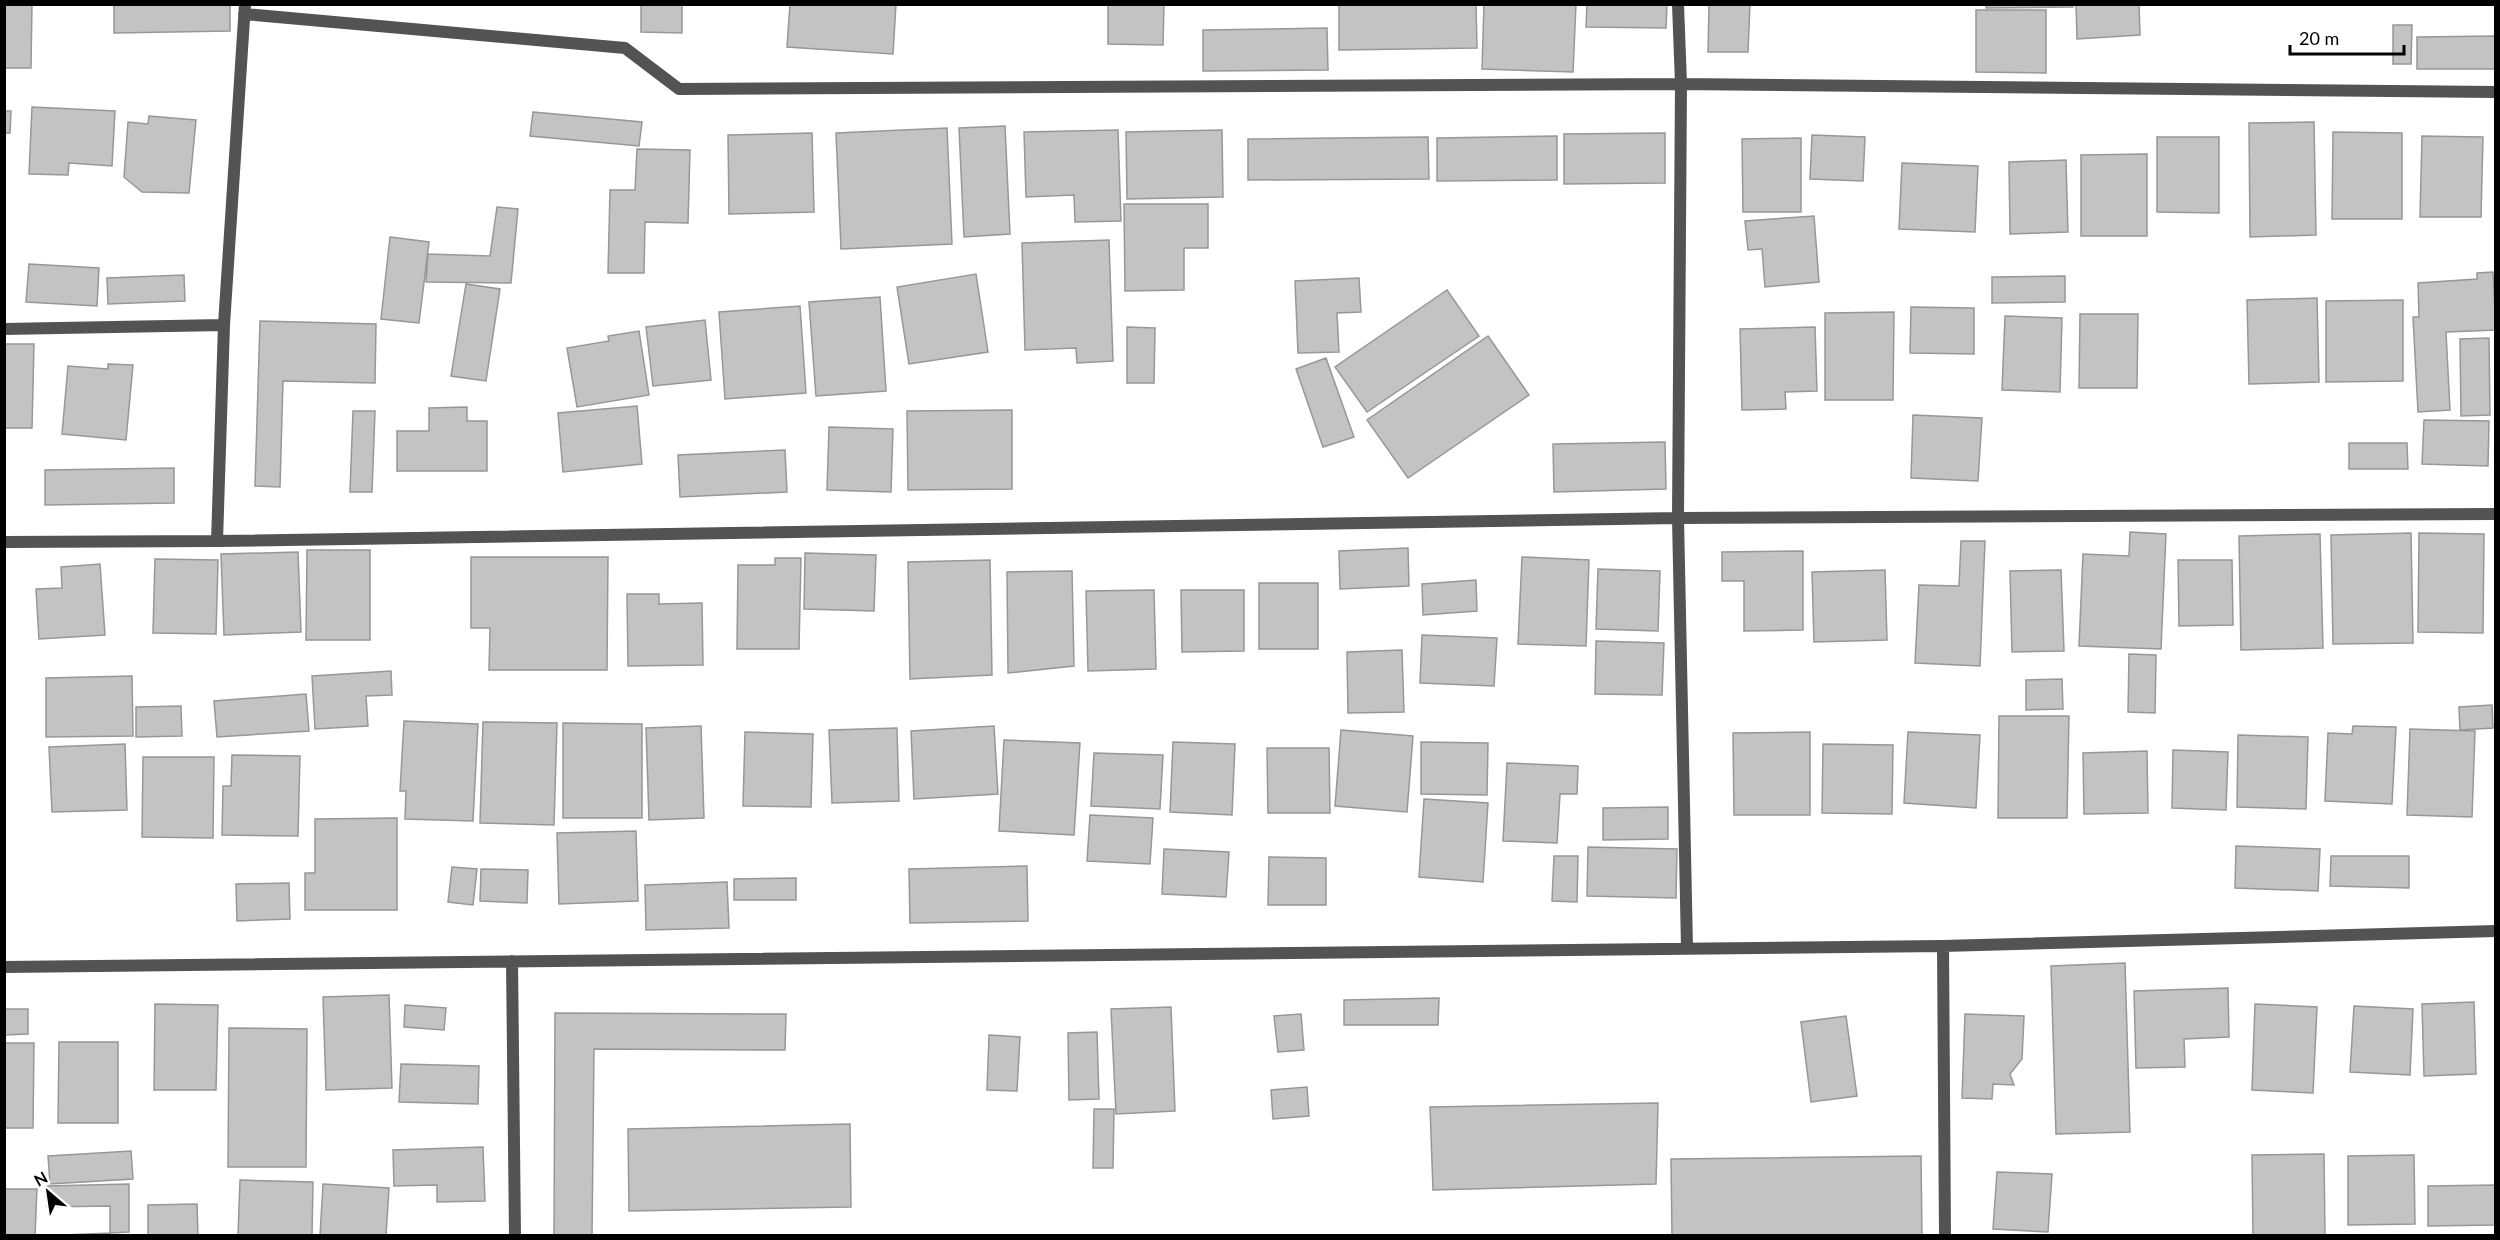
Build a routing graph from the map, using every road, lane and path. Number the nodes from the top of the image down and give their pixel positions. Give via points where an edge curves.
1 (1678, 4) edge
2 (244, 9) edge
3 (1681, 84) junction
4 (2496, 92) edge
5 (224, 325) junction
6 (4, 329) edge
7 (2496, 514) edge
8 (1678, 518) junction
9 (217, 541) junction
10 (4, 542) edge
11 (2496, 931) edge
12 (1943, 946) junction
13 (1687, 948) junction
14 (512, 961) junction
15 (4, 967) edge
16 (515, 1236) edge
17 (1945, 1236) edge

1 - 3 street
2 - 3 street via 625,48 679,89
2 - 5 street
3 - 4 street
3 - 8 street
5 - 6 street
5 - 9 street
7 - 8 street
8 - 9 street
8 - 13 street
9 - 10 street
11 - 12 street
12 - 13 street
12 - 17 street
13 - 14 street
14 - 15 street
14 - 16 street

